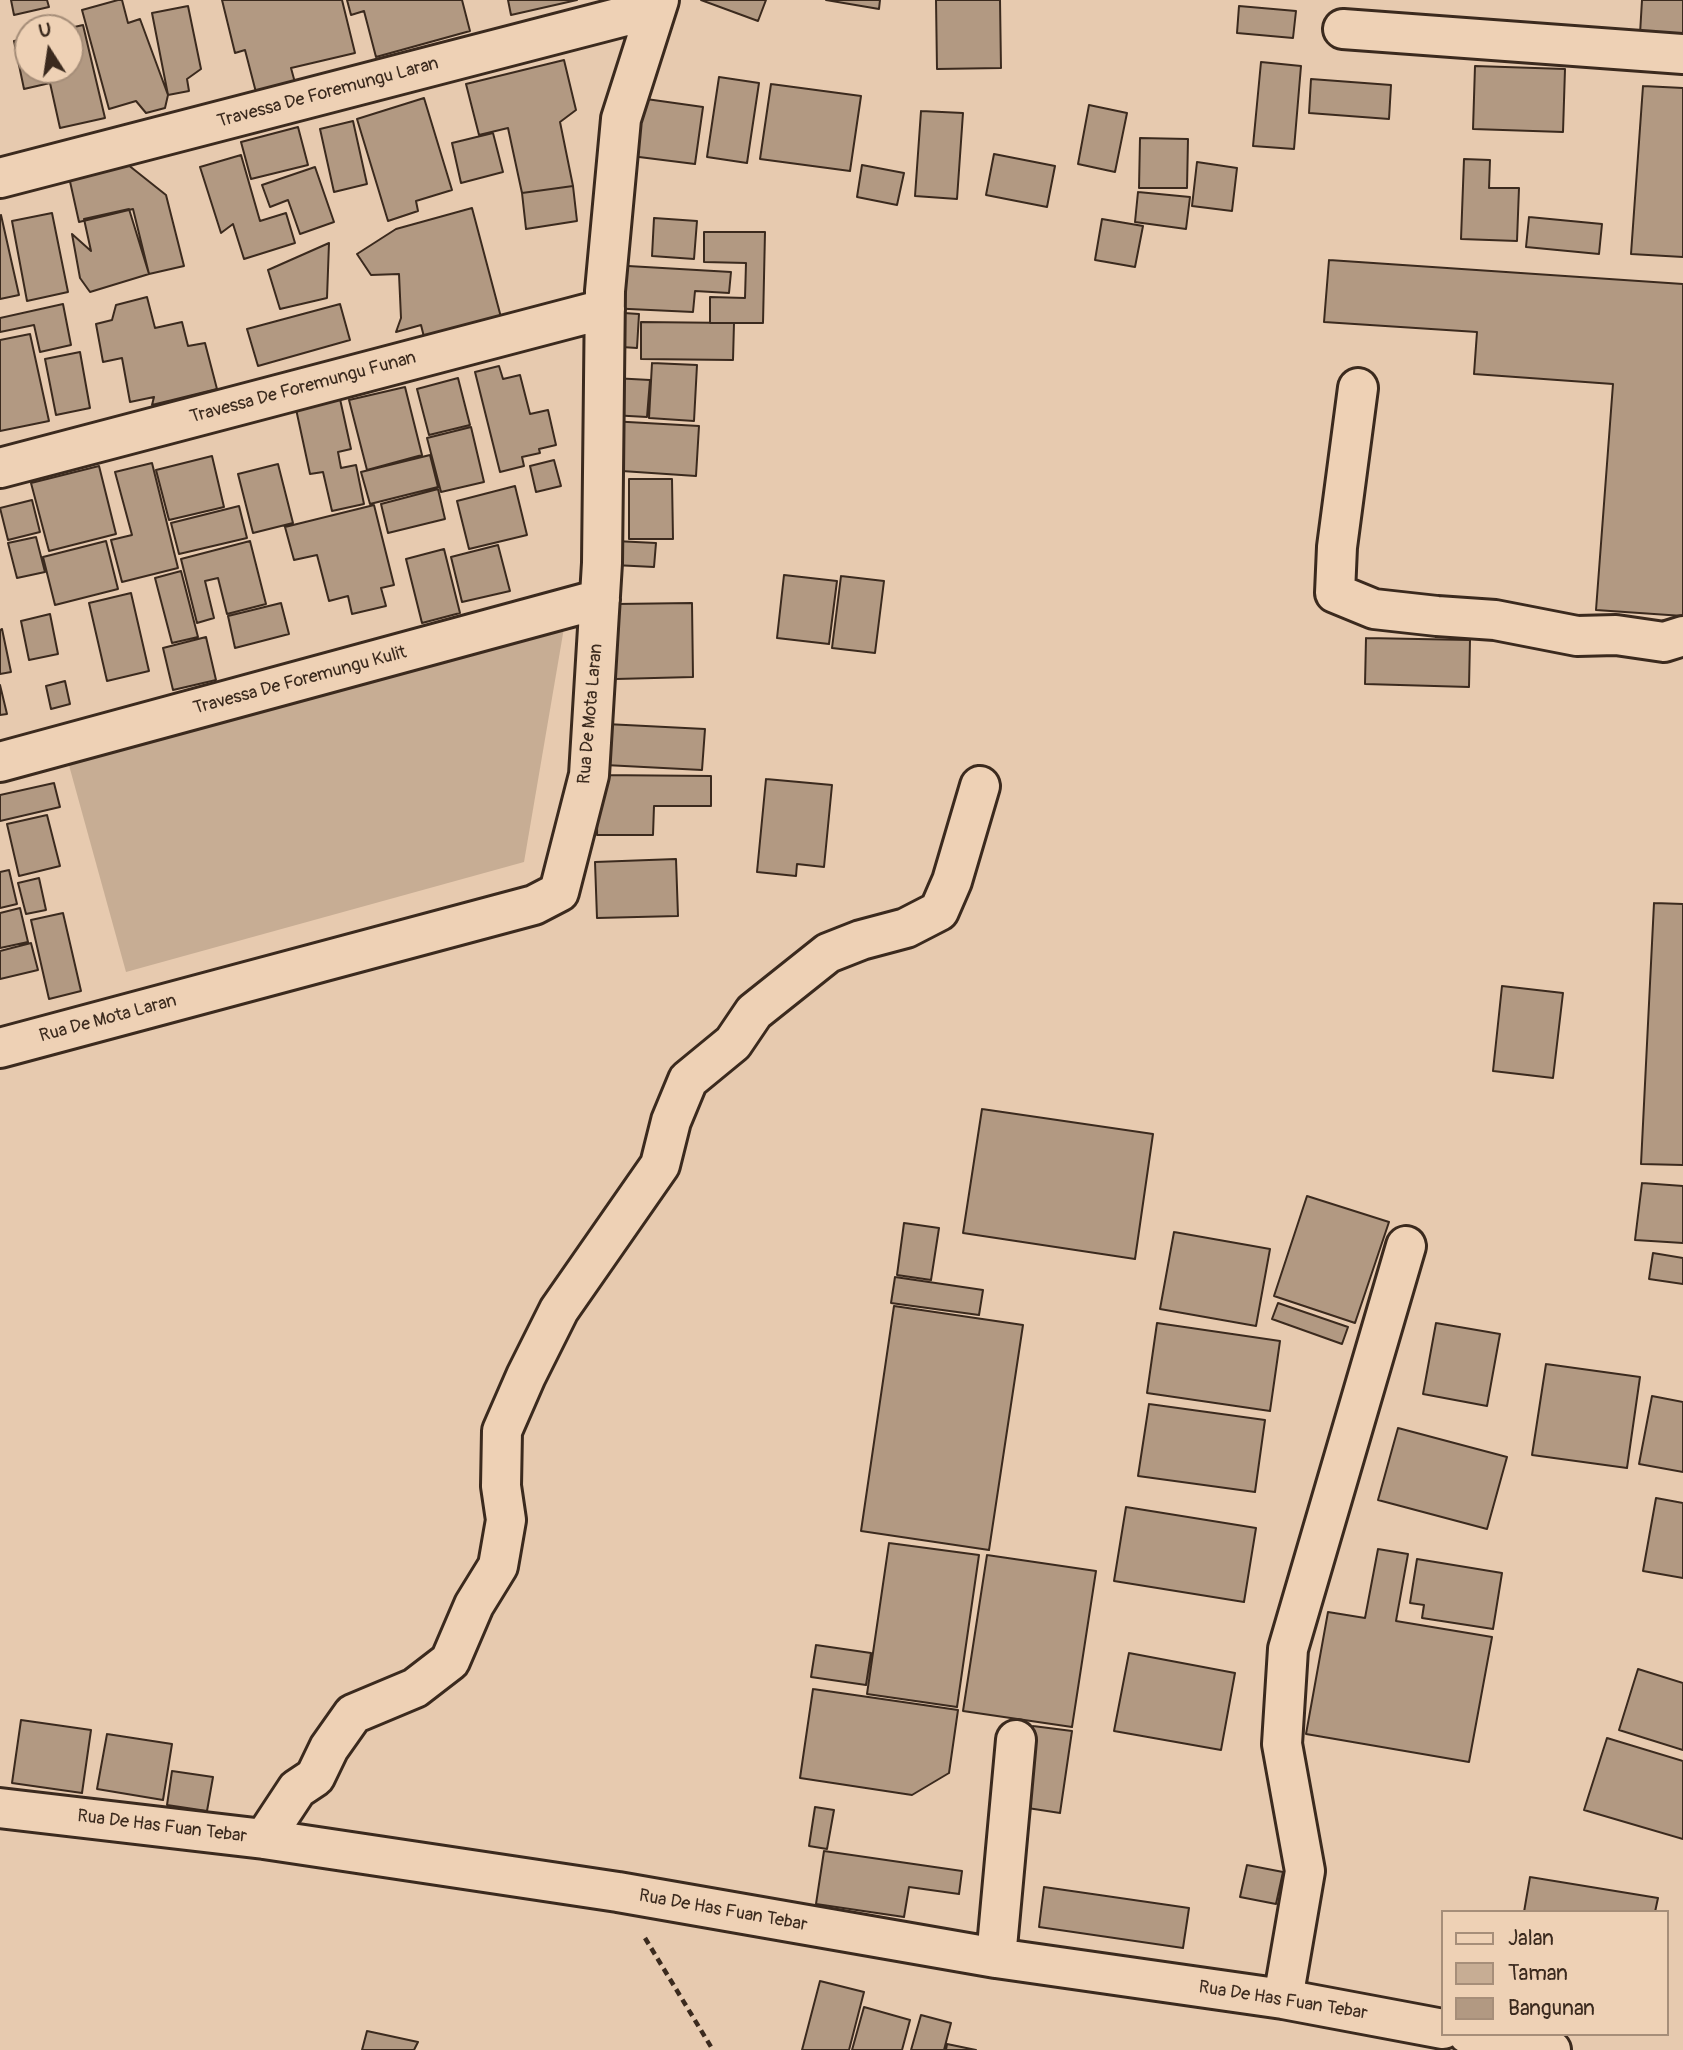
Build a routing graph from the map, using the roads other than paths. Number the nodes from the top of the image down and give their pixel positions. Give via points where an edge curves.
1 (657, 4) edge
2 (1343, 29) dead end
3 (1683, 54) edge
4 (0, 178) edge
5 (605, 309) junction
6 (1358, 388) dead end
7 (0, 468) edge
8 (600, 599) junction
9 (1683, 636) edge
10 (0, 762) edge
11 (980, 786) dead end
12 (0, 1048) edge
13 (1406, 1246) dead end
14 (1016, 1740) dead end
15 (0, 1808) edge
16 (264, 1839) junction
17 (996, 1958) junction
18 (1283, 1999) junction
19 (1442, 2029) edge
20 (1478, 2036) edge
21 (1551, 2050) edge

1 - 4 street, Travessa De Foremungu Laran
1 - 5 street, Rua De Mota Laran via 621,119
2 - 3 street
5 - 7 street, Travessa De Foremungu Funan
5 - 8 street, Rua De Mota Laran
6 - 9 street via 1335,593 1374,609 1495,620 1577,636 1616,635 1664,642
8 - 10 street, Travessa De Foremungu Kulit
8 - 12 street, Rua De Mota Laran via 589,775 559,892 534,905
11 - 16 street via 953,881 939,911 906,929 828,953 754,1012 733,1043 688,1080 660,1165 559,1310 502,1431 506,1520 498,1566 474,1605 450,1661 415,1688 353,1714 316,1777 297,1789
13 - 18 street via 1288,1649 1282,1744 1305,1871
14 - 17 street
15 - 16 street, Rua De Has Fuan Tebar
16 - 17 street, Rua De Has Fuan Tebar via 618,1892
17 - 18 street, Rua De Has Fuan Tebar
18 - 19 street, Rua De Has Fuan Tebar
20 - 21 street

